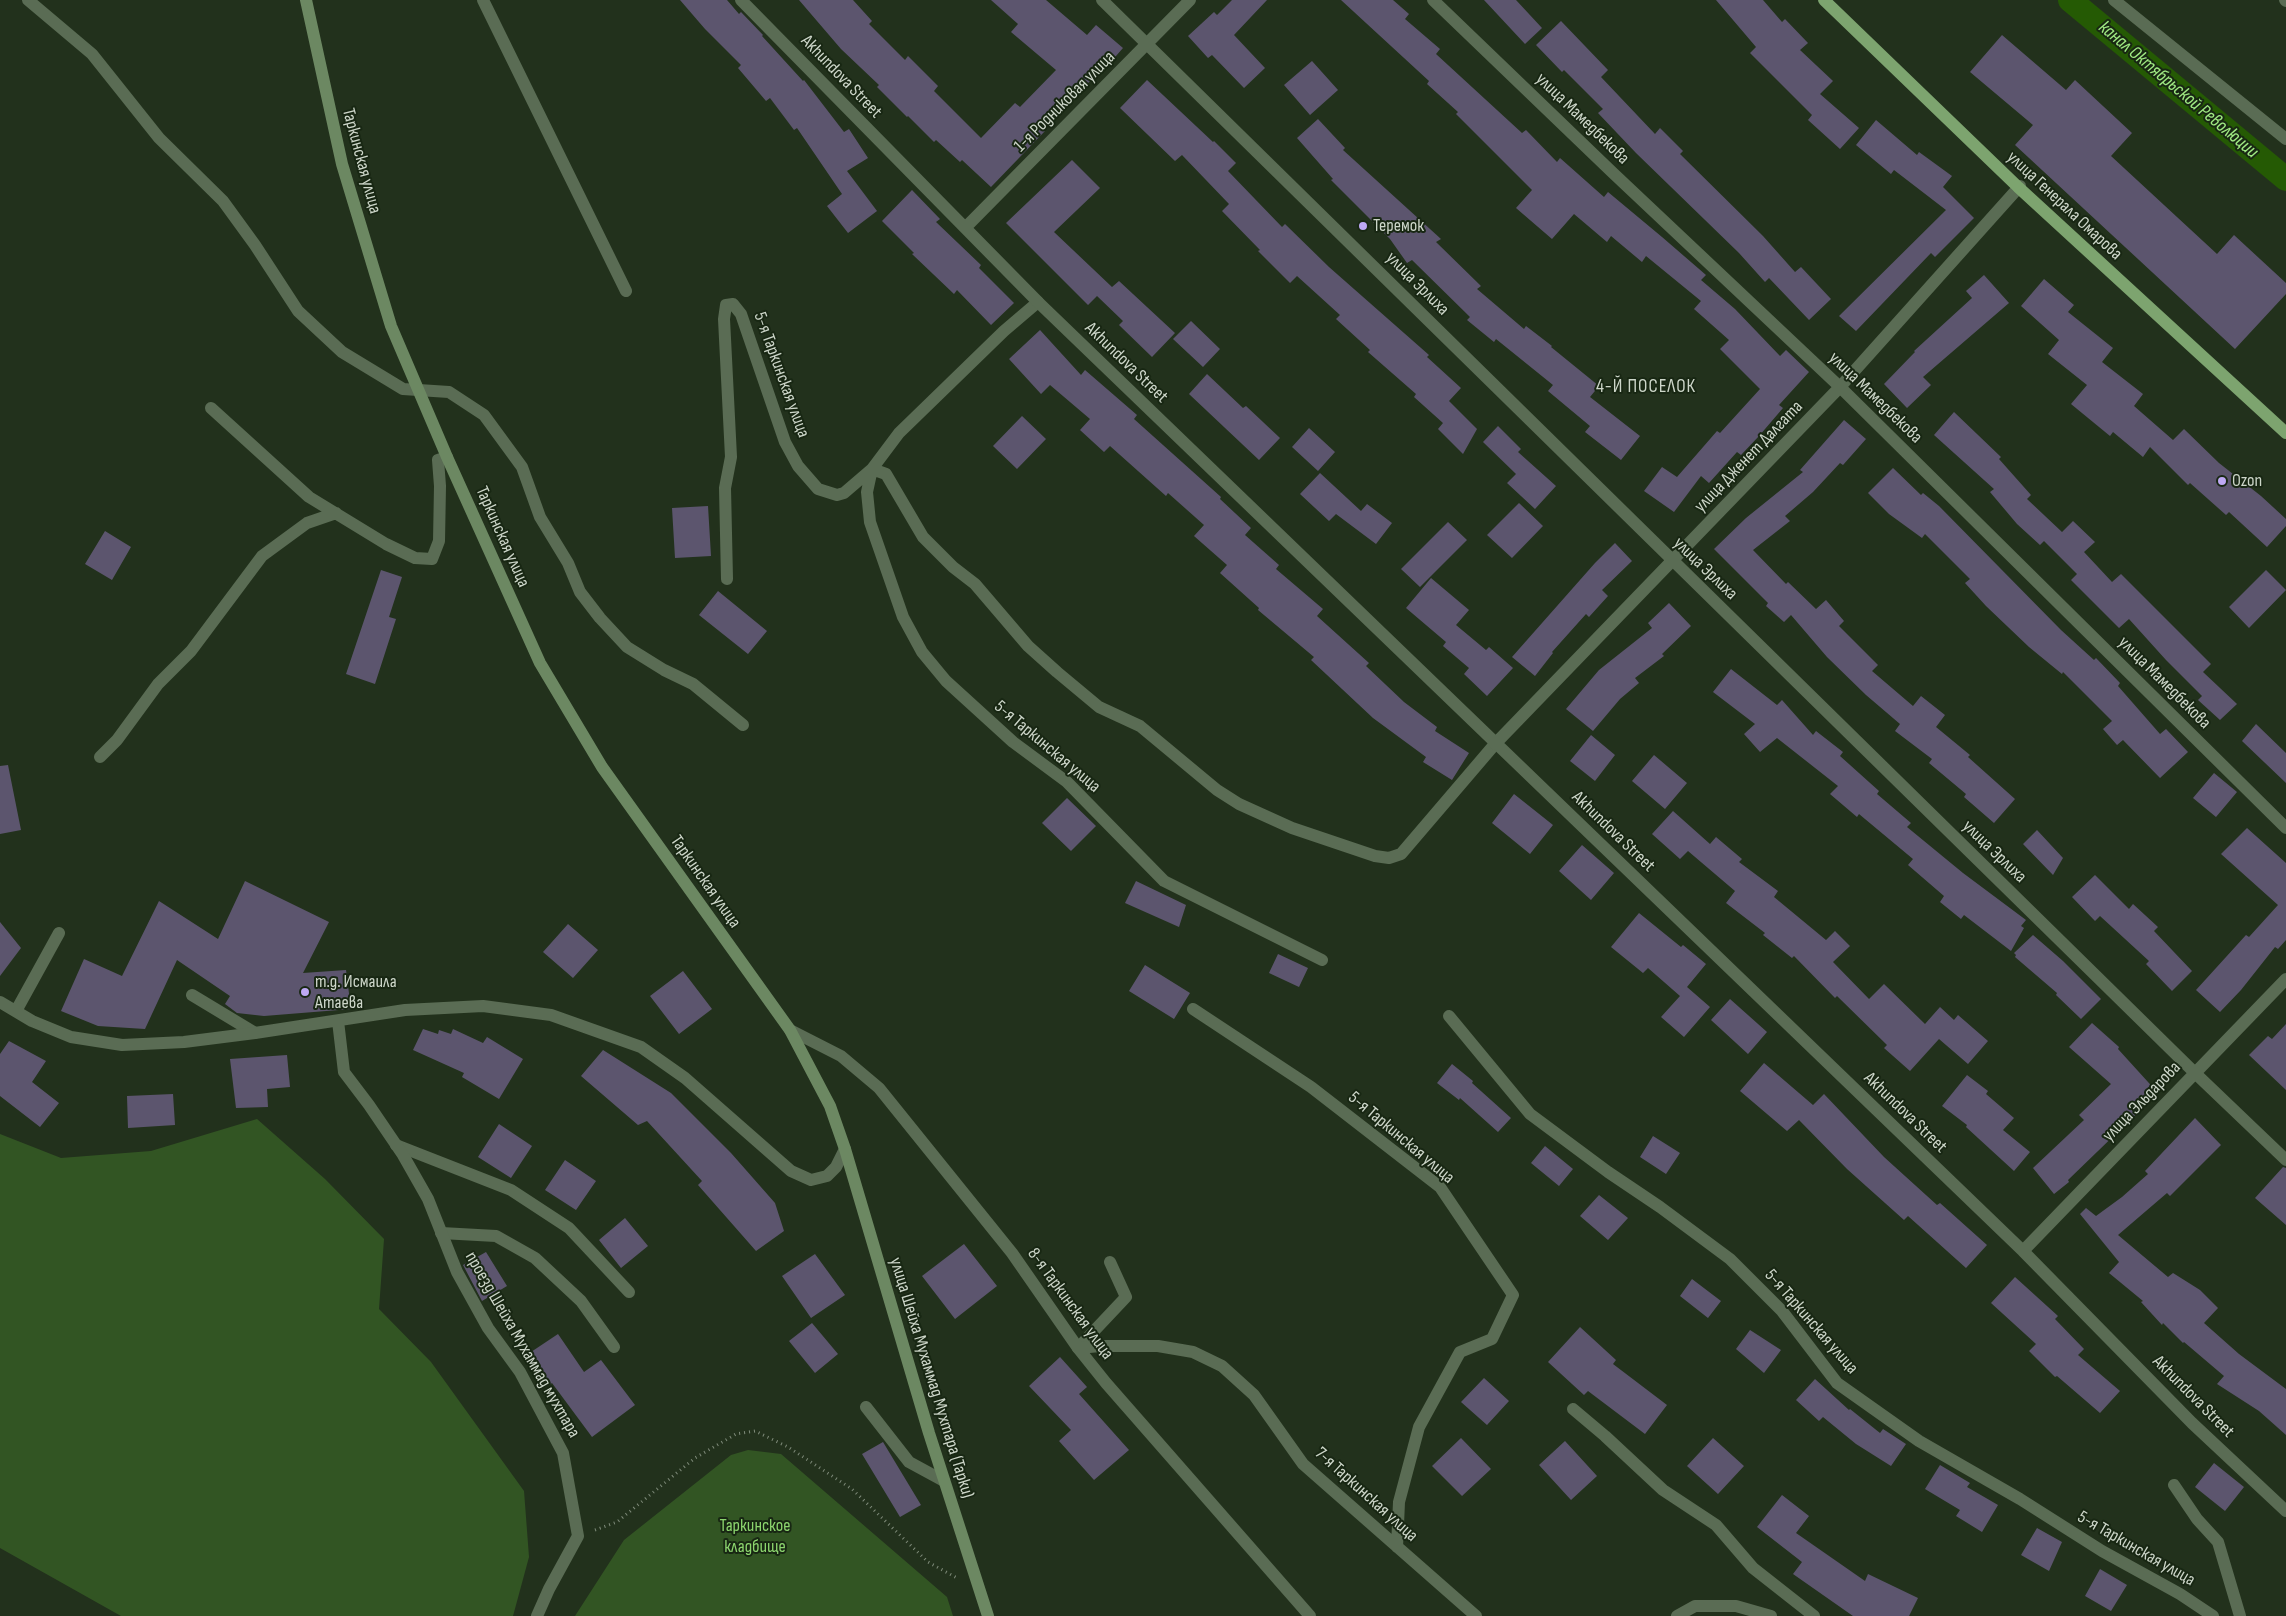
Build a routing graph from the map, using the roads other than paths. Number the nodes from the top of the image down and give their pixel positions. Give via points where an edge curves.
1 (28, 0) edge
2 (306, 0) edge
3 (483, 0) edge
4 (741, 0) edge
5 (1102, 0) edge
6 (1190, 0) edge
7 (1433, 0) edge
8 (1824, 0) edge
9 (1829, 0) edge
10 (2114, 0) edge
11 (1147, 43) junction
12 (2286, 139) edge
13 (2019, 186) junction
14 (964, 228) junction
15 (626, 291) dead end
16 (1038, 302) junction
17 (1840, 387) junction
18 (211, 408) dead end
19 (2286, 428) edge
20 (2286, 433) edge
21 (447, 457) junction
22 (872, 469) junction
23 (336, 513) junction
24 (1673, 562) junction
25 (727, 578) dead end
26 (743, 725) dead end
27 (1495, 744) junction
28 (100, 757) dead end
29 (2286, 828) edge
30 (59, 933) dead end
31 (1322, 960) dead end
32 (2286, 979) edge
33 (192, 995) dead end
34 (0, 1002) edge
35 (1193, 1009) dead end
36 (16, 1011) junction
37 (1448, 1016) dead end
38 (338, 1021) junction
39 (790, 1030) junction
40 (256, 1033) junction
41 (2195, 1073) junction
42 (396, 1145) junction
43 (845, 1149) junction
44 (2286, 1160) edge
45 (441, 1233) junction
46 (2023, 1251) junction
47 (1110, 1262) dead end
48 (629, 1292) dead end
49 (614, 1347) dead end
50 (1078, 1348) junction
51 (866, 1407) dead end
52 (1573, 1409) dead end
53 (944, 1481) junction
54 (2174, 1484) dead end
55 (2286, 1511) edge
56 (1397, 1547) junction
57 (537, 1616) edge
58 (988, 1616) edge
59 (1310, 1616) edge
60 (1476, 1616) edge
61 (1677, 1616) edge
62 (1771, 1616) edge
63 (1814, 1616) edge
64 (2213, 1616) edge
65 (2240, 1616) edge

1 - 26 street via 92,54 159,138 223,201 298,311 342,352 403,389 450,392 484,415 522,467 540,517 568,563 580,592 600,618 627,647 693,684
2 - 21 street, Таркинская улица via 342,164 391,326
3 - 15 street
4 - 14 street, Akhundova Street
5 - 11 street, улица Эрлиха
6 - 11 street, 1-я Родниковая улица
7 - 17 street, улица Мамедбекова
8 - 13 main road, улица Генерала Омарова
9 - 13 main road, улица Генерала Омарова
10 - 12 street
11 - 14 street, 1-я Родниковая улица
11 - 24 street, улица Эрлиха
13 - 17 street, улица Дженет Далгата
13 - 19 main road, улица Генерала Омарова
13 - 20 main road, улица Генерала Омарова
14 - 16 street, Akhundova Street
16 - 22 street, 5-я Таркинская улица via 899,433
16 - 27 street, Akhundova Street
17 - 24 street, улица Дженет Далгата
17 - 29 street, улица Мамедбекова
18 - 23 street via 309,498
21 - 23 street via 438,460 439,541 432,559 415,558
21 - 39 street, Таркинская улица via 540,663 602,768
22 - 25 street, 5-я Таркинская улица via 844,494 818,489 798,466 786,442 741,314 733,304 726,305 730,457 725,488
22 - 27 street via 886,474 923,537 975,584 1028,646 1057,672 1099,707 1140,726 1217,790 1239,804 1292,828 1375,856 1389,858 1401,854
22 - 31 street, 5-я Таркинская улица via 867,492 870,522 876,540 903,617 922,652 946,681 1013,742 1067,782 1164,881
23 - 28 street via 307,523 262,556 190,651 158,684 117,740
24 - 27 street, улица Дженет Далгата
24 - 41 street, улица Эрлиха
27 - 46 street, Akhundova Street
30 - 36 street
32 - 41 street, улица Эльдарова
33 - 40 street
34 - 36 street
35 - 56 street, 5-я Таркинская улица via 1311,1087 1440,1187 1513,1295 1492,1339 1460,1352 1419,1427 1399,1502
36 - 40 street via 71,1037 122,1045 184,1042
37 - 64 street, 5-я Таркинская улица via 1530,1114 1730,1259 1782,1311 1837,1383 1919,1441
38 - 40 street
38 - 42 street, проезд Шейха Мухаммад мухтара via 344,1072
38 - 43 street via 405,1010 483,1006 551,1015 641,1047 684,1078 791,1172 811,1180 826,1176 836,1167
39 - 43 street, улица Шейха Мухаммад Мухтара (Тарки) via 830,1106
39 - 50 street, 8-я Таркинская улица via 842,1056 879,1088 1012,1253
41 - 44 street, улица Эрлиха
41 - 46 street, улица Эльдарова
42 - 45 street, проезд Шейха Мухаммад мухтара via 428,1199
42 - 48 street via 511,1190 569,1228
43 - 53 street, улица Шейха Мухаммад Мухтара (Тарки)
45 - 49 street via 496,1236 535,1258 581,1302
45 - 57 street, проезд Шейха Мухаммад мухтара via 457,1272 488,1328 520,1372 563,1453 578,1536
46 - 55 street, Akhundova Street via 2192,1423
47 - 50 street via 1126,1297
50 - 56 street, 7-я Таркинская улица via 1158,1346 1193,1352 1222,1366 1254,1395 1303,1464
50 - 59 street, 8-я Таркинская улица
51 - 53 street via 909,1462
52 - 63 street via 1663,1490 1716,1525 1753,1568
53 - 58 street, улица Шейха Мухаммад Мухтара (Тарки)
54 - 65 street via 2197,1519 2218,1542
56 - 60 street, 7-я Таркинская улица
61 - 62 street via 1695,1606 1736,1606

